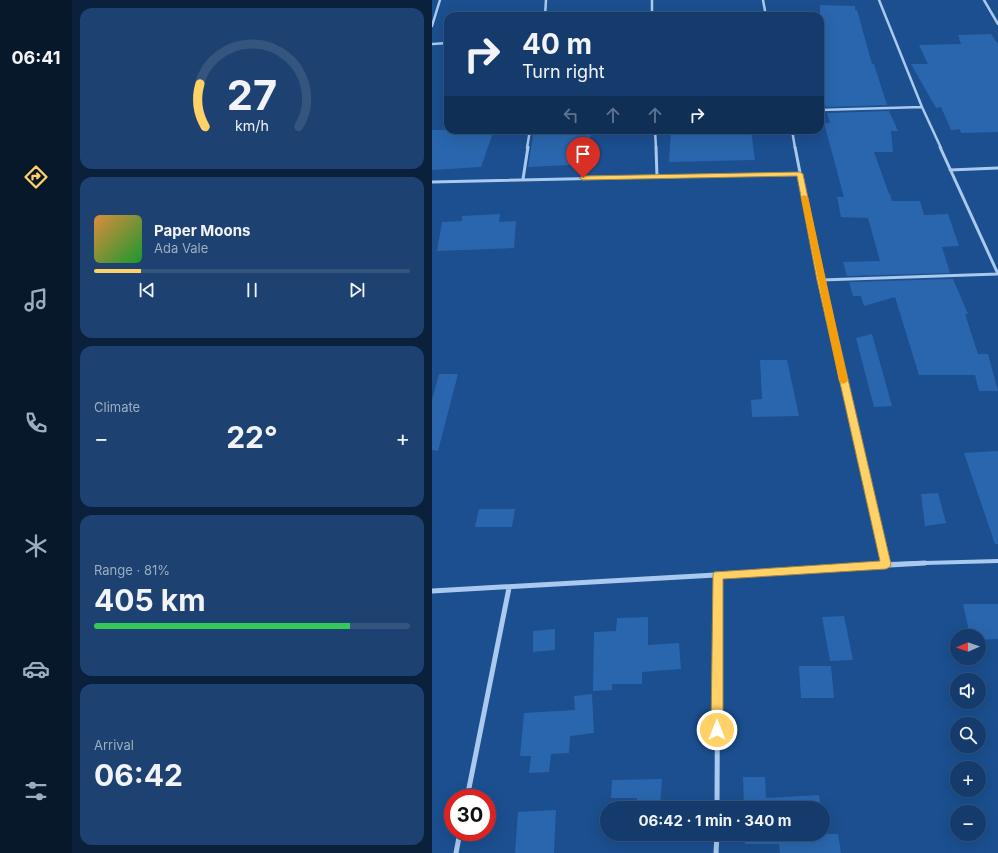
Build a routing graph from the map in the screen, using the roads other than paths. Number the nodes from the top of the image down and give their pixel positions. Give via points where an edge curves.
1 (440, 0) edge
2 (546, 0) edge
3 (652, 0) edge
4 (763, 0) edge
5 (879, 0) edge
6 (984, 0) edge
7 (545, 12) edge
8 (652, 12) edge
9 (765, 12) edge
10 (998, 24) edge
11 (432, 26) edge
12 (444, 43) edge
13 (432, 44) edge
14 (922, 107) junction
15 (824, 110) edge
16 (530, 134) edge
17 (655, 134) edge
18 (793, 134) edge
19 (998, 168) edge
20 (950, 170) junction
21 (800, 174) junction
22 (657, 177) junction
23 (524, 179) junction
24 (432, 182) edge
25 (998, 274) edge
26 (821, 280) junction
27 (998, 561) edge
28 (886, 564) junction
29 (718, 575) junction
30 (509, 588) junction
31 (432, 591) edge
32 (469, 789) edge
33 (717, 801) edge
34 (458, 841) edge
35 (716, 841) edge
36 (456, 853) edge
37 (716, 853) edge

1 - 11 street
2 - 7 street
3 - 8 street
4 - 9 street
5 - 14 street
6 - 10 street
12 - 13 street
14 - 15 street
14 - 20 street
16 - 23 street
17 - 22 street
18 - 21 street
19 - 20 street
20 - 25 street
21 - 22 street
21 - 26 street
22 - 23 street
23 - 24 street
25 - 26 street
26 - 28 street
27 - 28 street
28 - 29 street
29 - 30 street
29 - 33 street
30 - 31 street
30 - 32 street
34 - 36 street
35 - 37 street

